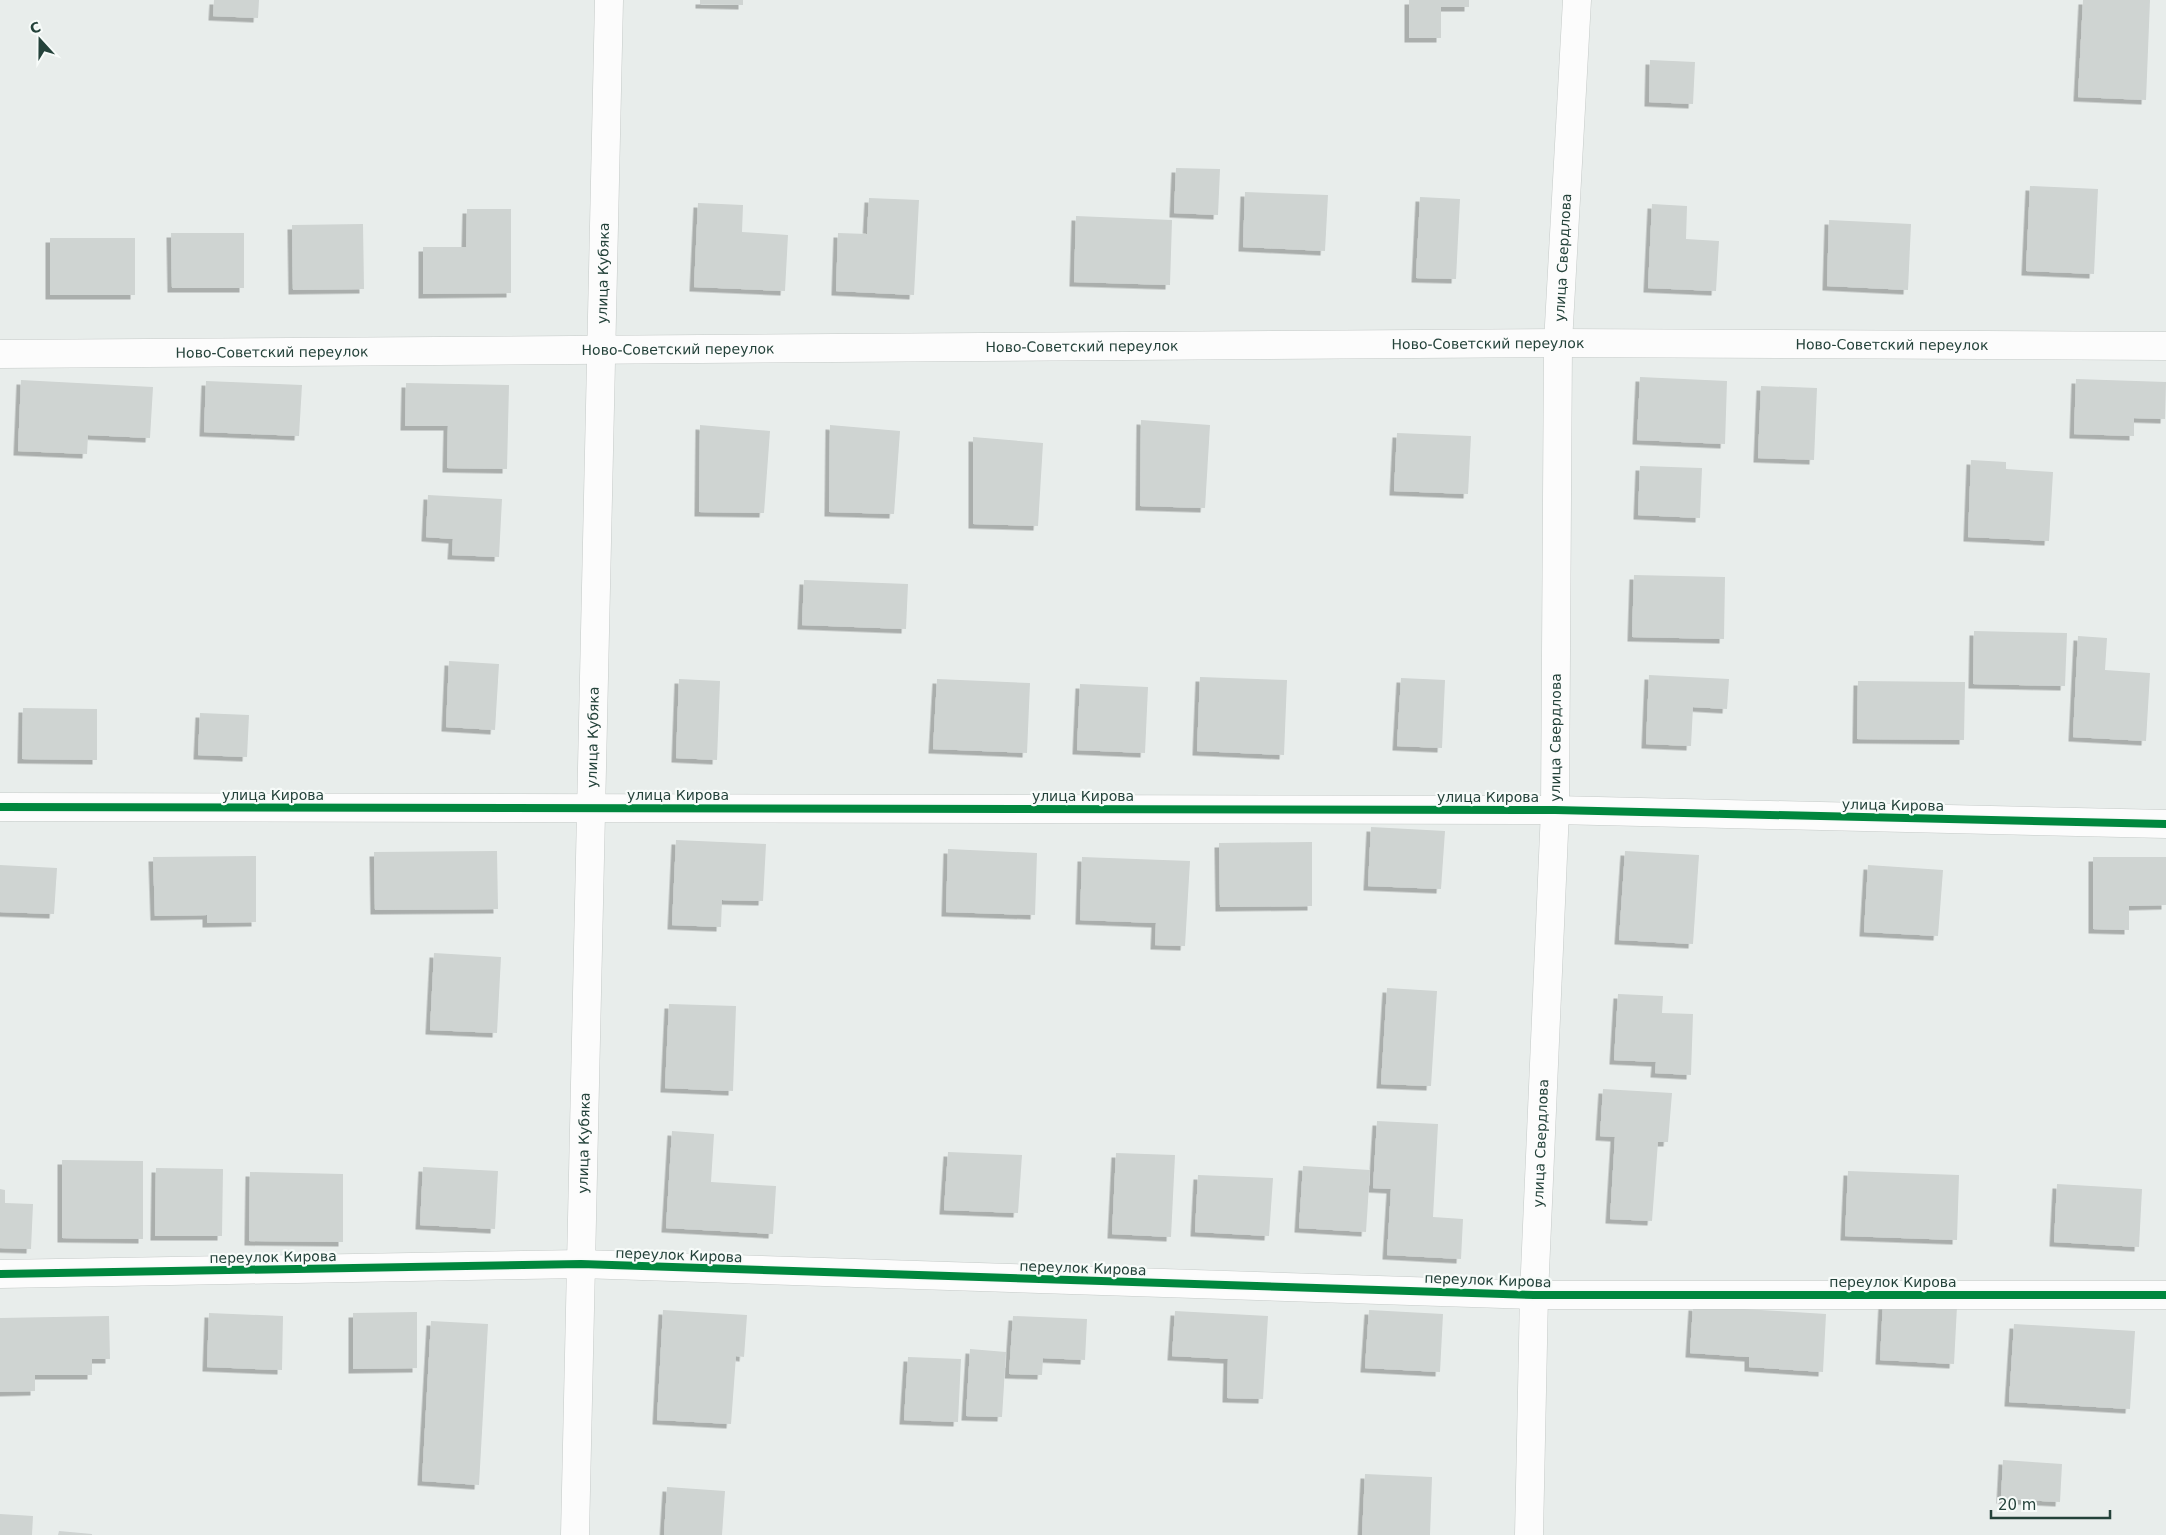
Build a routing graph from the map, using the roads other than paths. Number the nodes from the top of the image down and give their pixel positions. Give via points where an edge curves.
1 (609, 0) edge
2 (1577, 0) edge
3 (1558, 343) junction
4 (2166, 346) edge
5 (603, 350) junction
6 (0, 354) edge
7 (0, 807) edge
8 (590, 808) junction
9 (1555, 810) junction
10 (2166, 824) edge
11 (581, 1264) junction
12 (0, 1274) edge
13 (1534, 1295) junction
14 (2166, 1295) edge
15 (575, 1535) edge
16 (1529, 1535) edge

1 - 5 street, улица Кубяка
2 - 3 street, улица Свердлова
3 - 4 street, Ново-Советский переулок
3 - 5 street, Ново-Советский переулок
3 - 9 street, улица Свердлова
5 - 6 street, Ново-Советский переулок
5 - 8 street, улица Кубяка
7 - 8 street, улица Кирова
8 - 9 street, улица Кирова
8 - 11 street, улица Кубяка
9 - 10 street, улица Кирова
9 - 13 street, улица Свердлова
11 - 12 street, переулок Кирова
11 - 13 street, переулок Кирова
11 - 15 street, улица Кубяка
13 - 14 street, переулок Кирова
13 - 16 street, улица Свердлова

